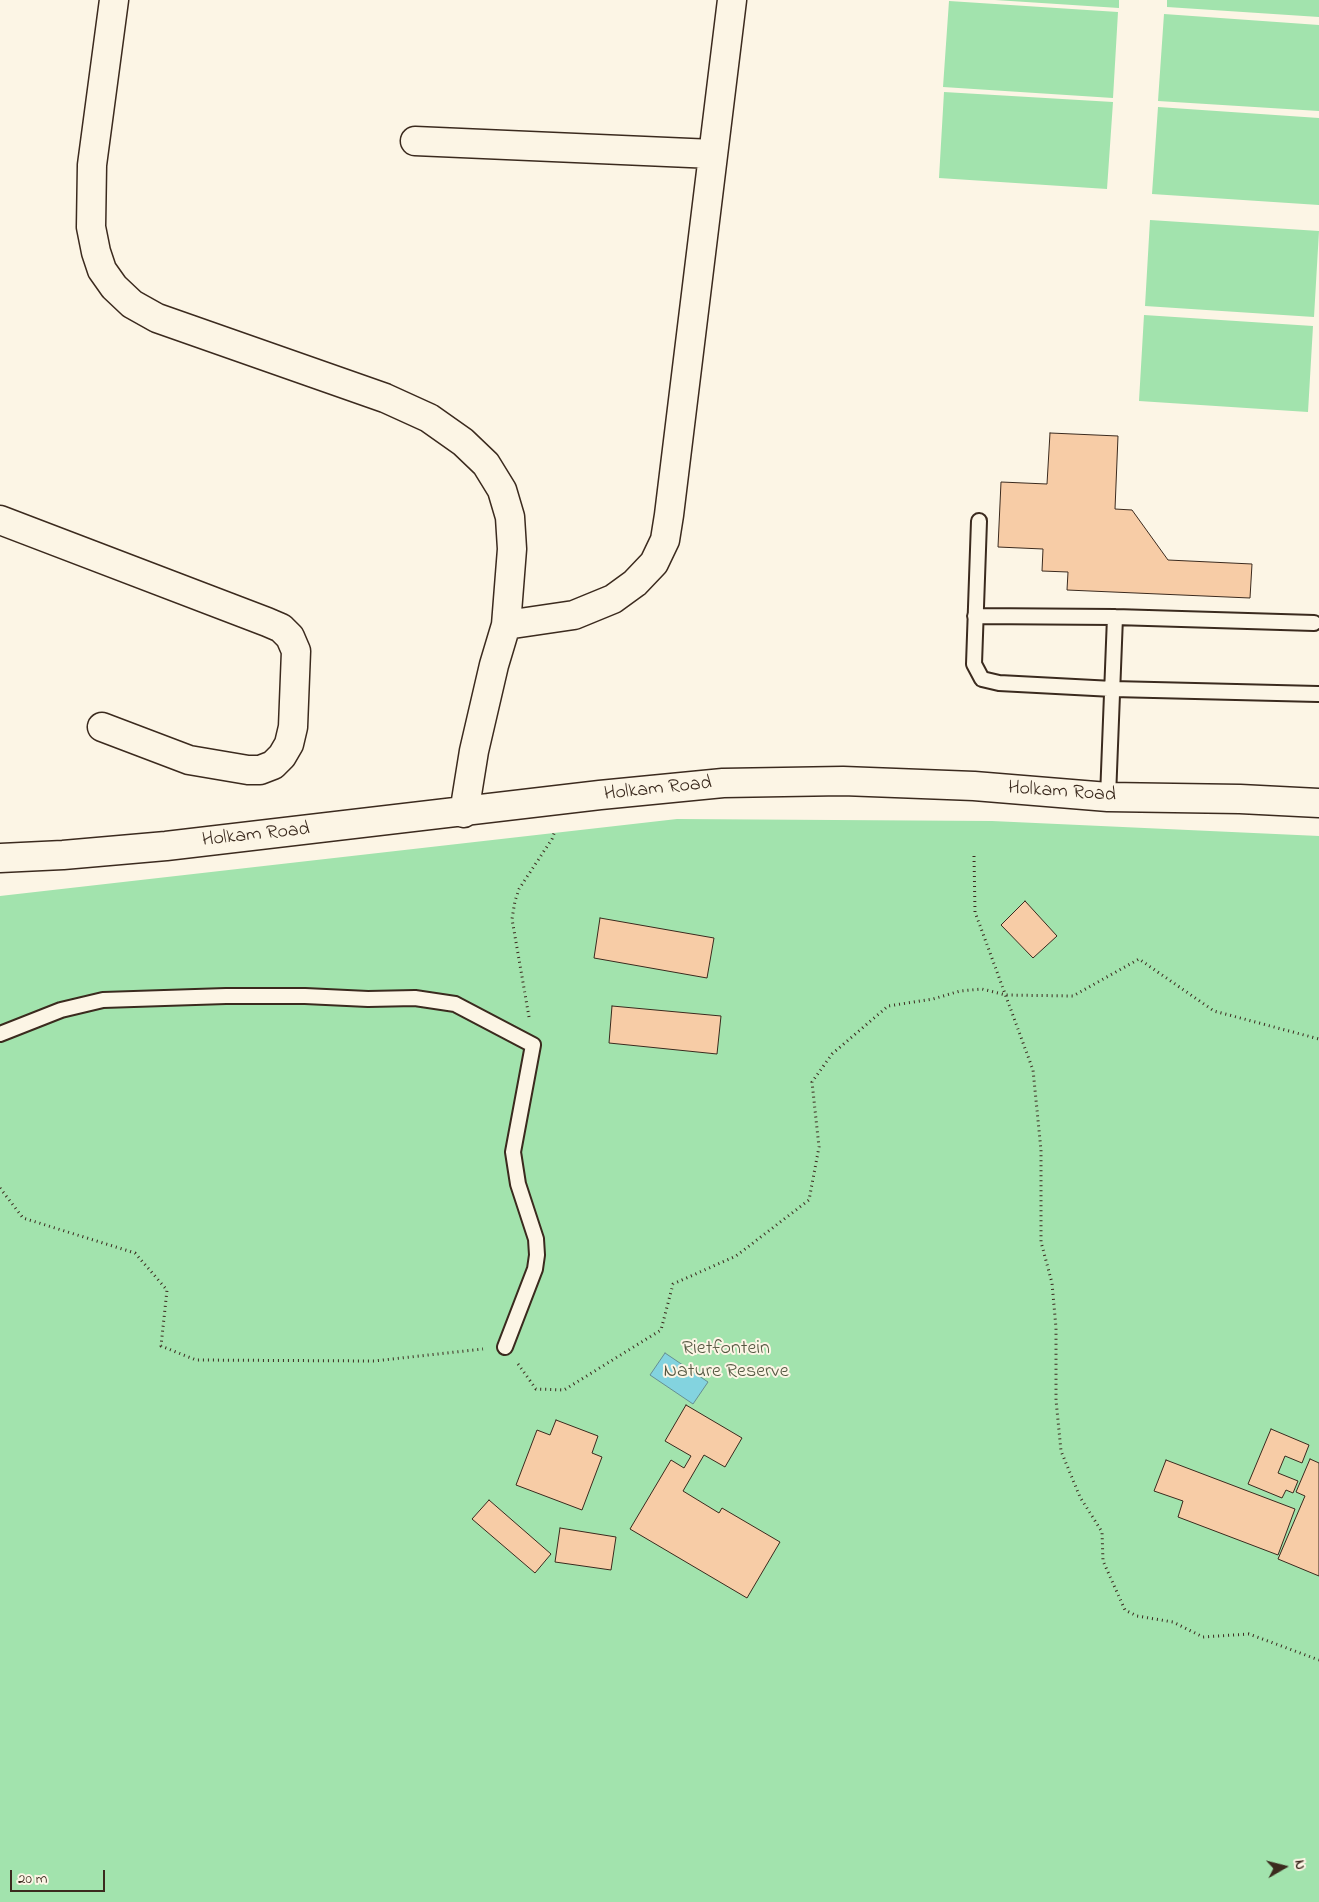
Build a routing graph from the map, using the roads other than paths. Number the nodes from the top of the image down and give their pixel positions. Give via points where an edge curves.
1 (114, 0) edge
2 (732, 0) edge
3 (415, 141) dead end
4 (713, 154) junction
5 (0, 520) edge
6 (979, 521) dead end
7 (974, 616) junction
8 (1115, 617) junction
9 (1314, 622) dead end
10 (506, 625) junction
11 (1112, 688) junction
12 (1318, 694) dead end
13 (102, 726) dead end
14 (1108, 797) junction
15 (1319, 803) edge
16 (464, 813) junction
17 (0, 858) edge
18 (0, 1034) edge
19 (505, 1347) road end

1 - 10 street via 92,165 91,227 102,270 114,288 132,304 157,318 385,398 429,418 463,442 486,464 502,490 510,517 512,549
2 - 4 street
3 - 4 street
4 - 10 street via 665,540 654,564 613,599 574,615
5 - 13 street via 281,628 296,650 293,727 282,756 273,766 248,770 189,760
6 - 7 lane
7 - 8 lane
7 - 11 lane via 974,664 982,679 999,684
8 - 9 lane
8 - 11 lane
10 - 16 street via 474,751
11 - 12 lane
11 - 14 lane
14 - 15 street, Holkam Road
14 - 16 street, Holkam Road via 974,786 843,781 723,783
16 - 17 street, Holkam Road via 166,846
18 - 19 lane via 61,1010 103,1000 226,996 415,998 455,1004 533,1045 513,1152 538,1255

